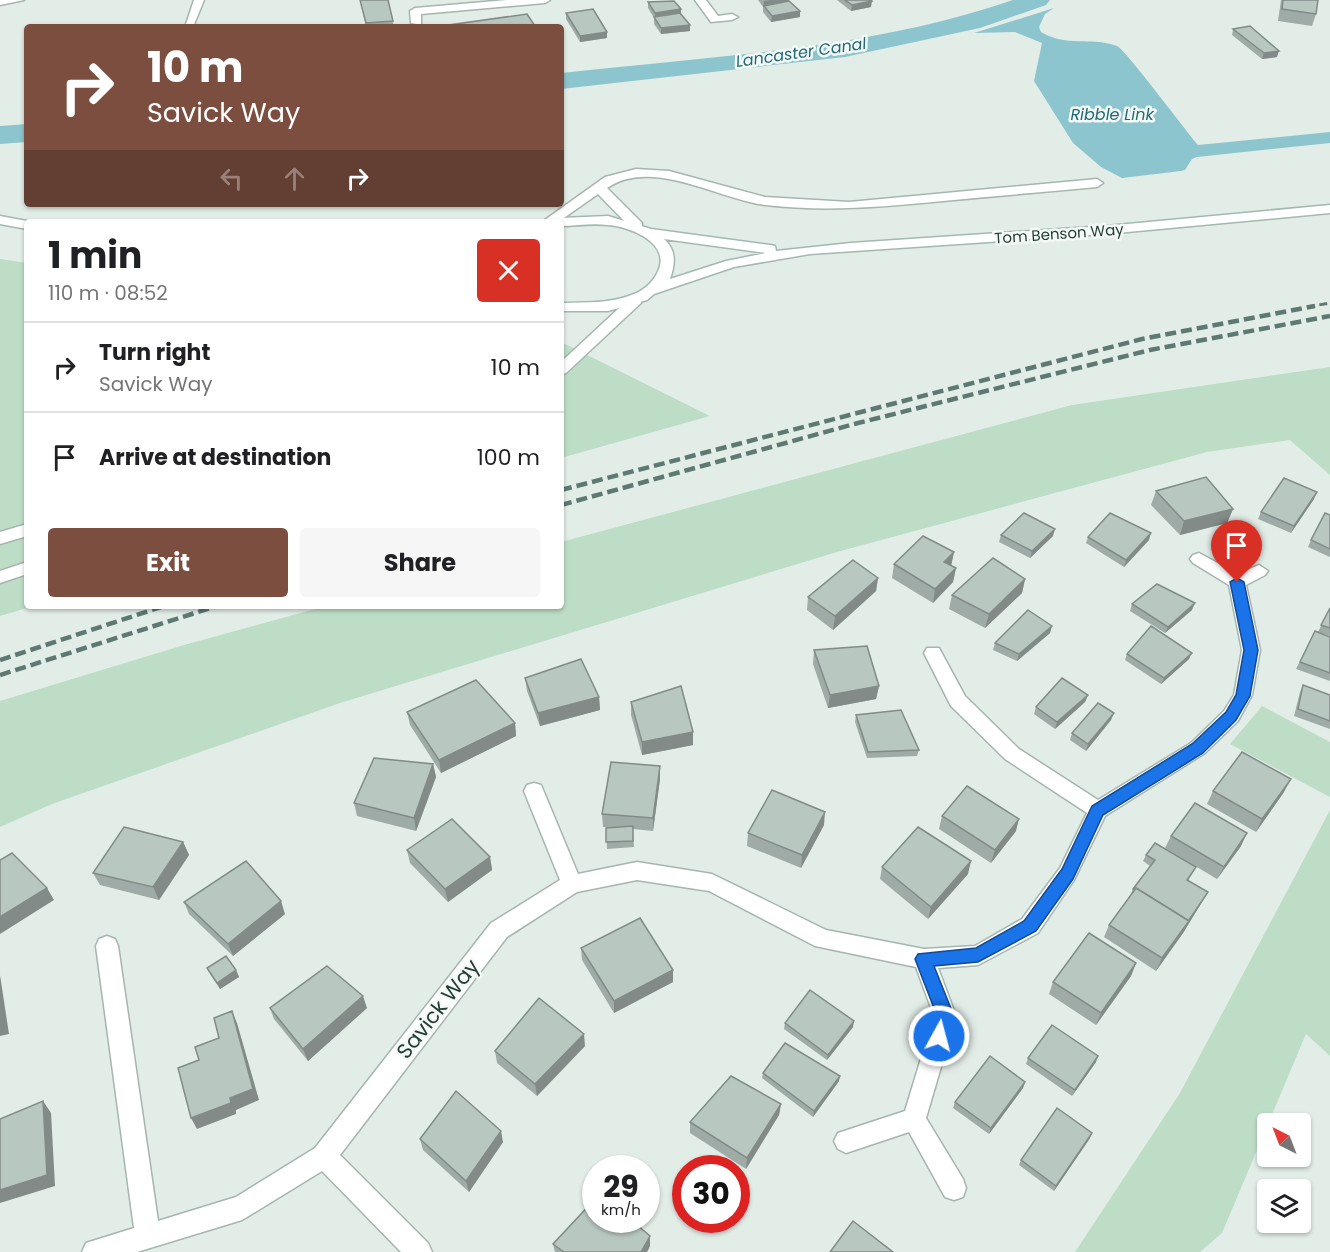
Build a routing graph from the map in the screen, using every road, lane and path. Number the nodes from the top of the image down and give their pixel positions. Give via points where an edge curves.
1 (19, 0) edge
2 (198, 0) edge
3 (538, 0) edge
4 (545, 0) edge
5 (700, 0) edge
6 (0, 2) edge
7 (732, 17) dead end
8 (189, 24) edge
9 (416, 24) edge
10 (1097, 183) dead end
11 (600, 188) junction
12 (1330, 209) edge
13 (554, 219) edge
14 (0, 220) edge
15 (564, 222) edge
16 (24, 224) edge
17 (644, 230) junction
18 (787, 251) junction
19 (655, 290) junction
20 (636, 300) junction
21 (564, 307) edge
22 (564, 367) edge
23 (24, 531) edge
24 (0, 538) edge
25 (1199, 559) dead end
26 (24, 569) edge
27 (1259, 571) dead end
28 (0, 577) edge
29 (1237, 582) junction
30 (933, 653) dead end
31 (534, 791) dead end
32 (1098, 810) junction
33 (572, 884) junction
34 (106, 946) dead end
35 (924, 959) junction
36 (914, 1119) junction
37 (846, 1141) dead end
38 (324, 1156) junction
39 (954, 1188) dead end
40 (148, 1236) junction
41 (95, 1252) edge
42 (419, 1252) edge

1 - 6 street
2 - 8 street
3 - 4 street
3 - 9 street via 415,11
5 - 7 street via 715,20
10 - 11 street via 849,206 764,201 669,175 621,175
11 - 13 street
11 - 17 street
12 - 18 street, Tom Benson Way via 1055,235
14 - 16 street
15 - 17 street, Tom Benson Way via 596,219
17 - 18 street, Tom Benson Way
17 - 19 street via 664,245 670,260 667,275
18 - 19 street, Tom Benson Way via 704,271
19 - 20 street, Tom Benson Way
20 - 21 street via 595,309
20 - 22 street
23 - 24 street
25 - 29 street
26 - 28 street
27 - 29 street
29 - 32 street via 1251,650 1243,696 1231,716 1197,748
30 - 32 street via 958,701 1012,754
31 - 33 street
32 - 35 street, Savick Way via 1067,874 1030,926 978,955
33 - 35 street, Savick Way via 637,871 712,883 823,939
33 - 38 street, Savick Way via 499,930
34 - 40 street
35 - 36 street via 945,1016
36 - 37 street
36 - 39 street
38 - 40 street, Savick Way via 242,1208
38 - 42 street
40 - 41 street, Savick Way

